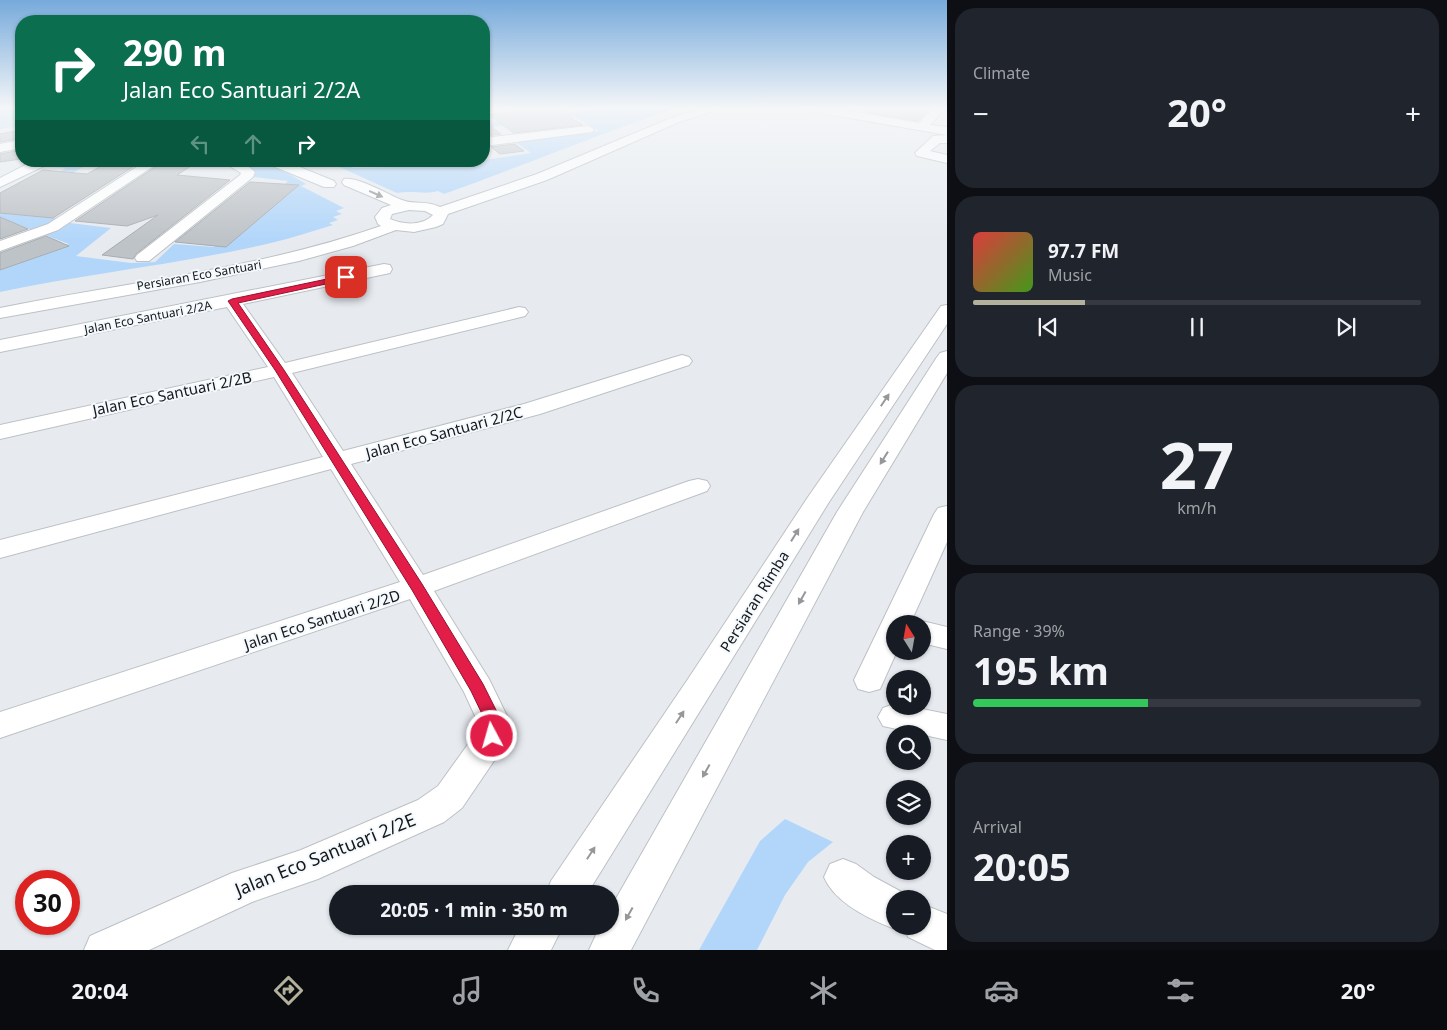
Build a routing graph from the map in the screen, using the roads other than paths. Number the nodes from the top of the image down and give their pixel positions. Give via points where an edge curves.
1 (583, 151) edge
2 (602, 151) edge
3 (922, 151) edge
4 (947, 159) edge
5 (32, 167) edge
6 (146, 167) edge
7 (238, 167) edge
8 (292, 167) edge
9 (310, 167) edge
10 (335, 181) junction
11 (2, 183) edge
12 (404, 206) junction
13 (434, 210) junction
14 (388, 219) junction
15 (0, 246) edge
16 (143, 258) dead end
17 (384, 269) dead end
18 (232, 301) junction
19 (0, 304) edge
20 (947, 310) edge
21 (519, 312) dead end
22 (0, 313) edge
23 (0, 346) edge
24 (947, 357) edge
25 (682, 361) dead end
26 (280, 370) junction
27 (0, 432) edge
28 (336, 461) junction
29 (698, 486) dead end
30 (947, 514) edge
31 (0, 549) edge
32 (417, 587) junction
33 (899, 615) edge
34 (931, 634) edge
35 (947, 638) edge
36 (886, 643) edge
37 (869, 680) dead end
38 (894, 717) dead end
39 (0, 725) edge
40 (947, 727) edge
41 (843, 876) dead end
42 (570, 885) edge
43 (886, 905) edge
44 (931, 927) edge
45 (537, 935) edge
46 (947, 935) edge
47 (104, 950) edge
48 (528, 950) edge
49 (609, 950) edge

1 - 13 street, Persiaran Eco Santuari
2 - 13 street, Persiaran Eco Santuari via 542,177
3 - 4 street via 920,153
5 - 11 street
6 - 15 street via 53,228
7 - 16 street via 248,172 246,177
8 - 10 street
9 - 10 street
10 -> 12 street
10 - 14 street
12 - 13 street, Persiaran Eco Santuari
12 - 14 street, Persiaran Eco Santuari
13 - 14 street, Persiaran Eco Santuari via 440,219 430,225 412,228
14 - 19 street, Persiaran Eco Santuari via 262,256
14 - 22 street, Persiaran Eco Santuari via 318,251
17 - 18 street, Jalan Eco Santuari 2/2A
18 - 23 street, Jalan Eco Santuari 2/2A
18 - 26 street, Jalan Eco Santuari 2/2E
42 -> 20 street, Persiaran Rimba via 817,502
21 - 26 street, Jalan Eco Santuari 2/2B
24 -> 49 street via 850,512
25 - 28 street, Jalan Eco Santuari 2/2C via 532,409
26 - 27 street, Jalan Eco Santuari 2/2B
26 - 28 street, Jalan Eco Santuari 2/2E
28 - 31 street, Jalan Eco Santuari 2/2C
28 - 32 street, Jalan Eco Santuari 2/2E
29 - 32 street, Jalan Eco Santuari 2/2D
30 - 33 street
32 - 39 street, Jalan Eco Santuari 2/2D
32 - 47 street, Jalan Eco Santuari 2/2E via 487,704 492,718 492,736 450,797 431,811 305,866 245,886
34 - 35 street
36 - 37 street
38 - 40 street
41 - 43 street
44 - 46 street
45 - 48 street

